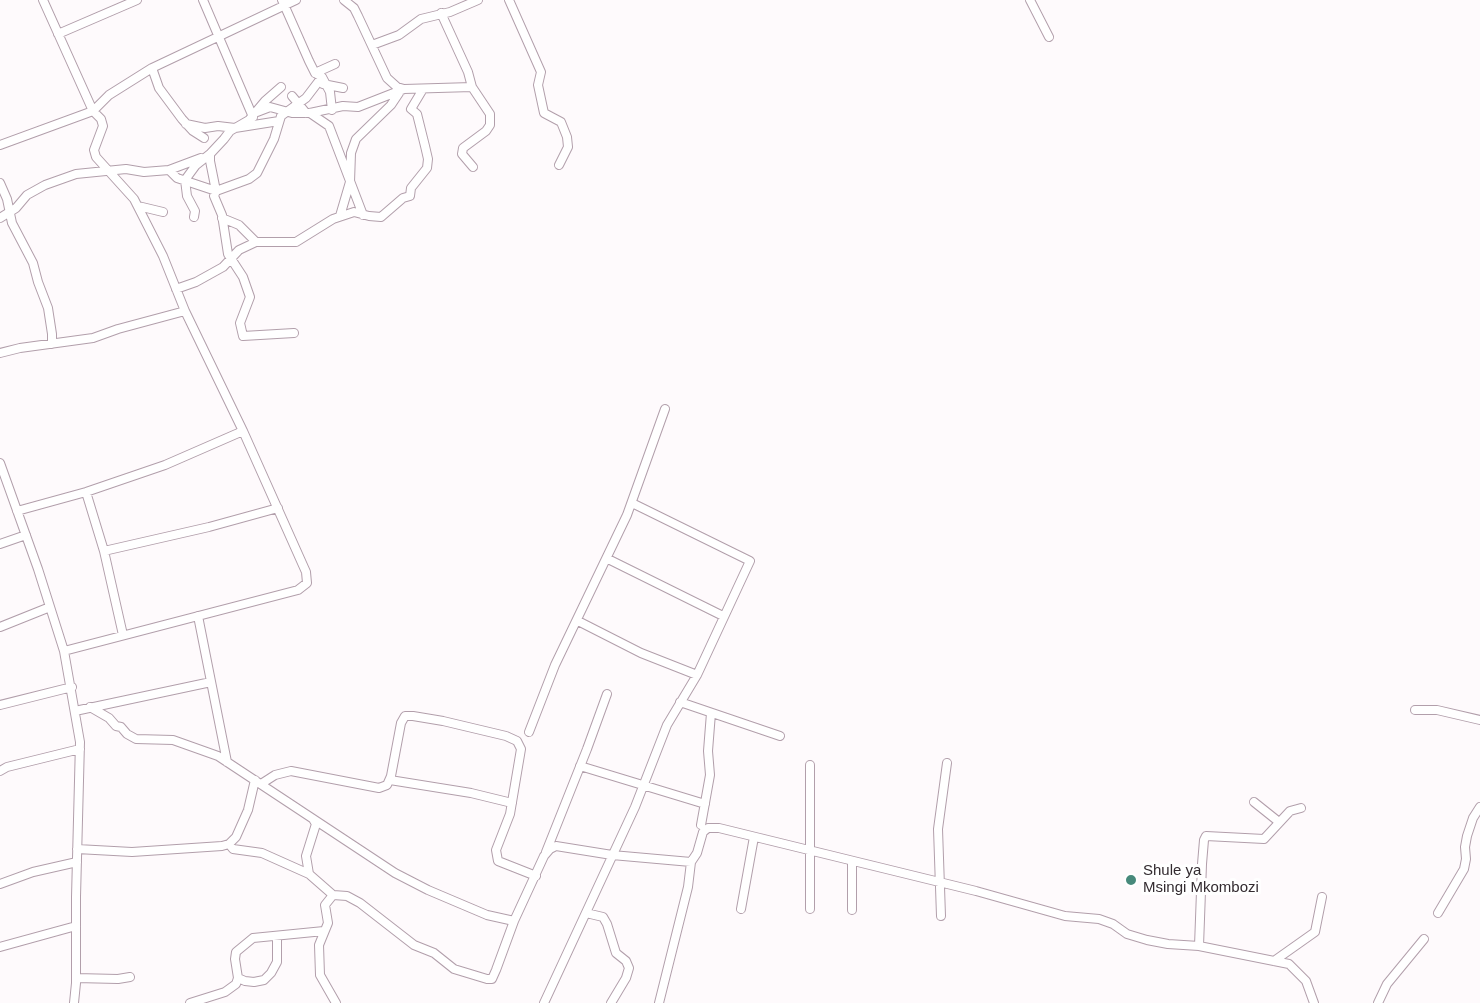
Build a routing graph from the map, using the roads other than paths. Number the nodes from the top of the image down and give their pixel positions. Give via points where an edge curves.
1 (43, 0) edge
2 (137, 0) edge
3 (203, 0) edge
4 (296, 0) edge
5 (344, 0) edge
6 (478, 0) edge
7 (509, 0) edge
8 (1030, 0) edge
9 (283, 3) edge
10 (460, 3) edge
11 (351, 7) edge
12 (441, 13) junction
13 (58, 34) junction
14 (219, 36) junction
15 (1049, 37) dead end
16 (372, 45) junction
17 (335, 64) dead end
18 (152, 68) junction
19 (321, 78) junction
20 (281, 87) dead end
21 (472, 87) junction
22 (344, 88) dead end
23 (423, 89) junction
24 (402, 91) junction
25 (292, 96) dead end
26 (299, 102) junction
27 (268, 104) junction
28 (332, 110) junction
29 (93, 111) junction
30 (287, 112) junction
31 (308, 113) junction
32 (255, 115) junction
33 (279, 121) junction
34 (186, 124) junction
35 (235, 128) junction
36 (204, 138) dead end
37 (0, 145) edge
38 (210, 154) junction
39 (560, 165) dead end
40 (473, 167) dead end
41 (169, 170) junction
42 (110, 171) junction
43 (185, 180) junction
44 (350, 182) junction
45 (0, 183) edge
46 (216, 191) junction
47 (138, 206) junction
48 (9, 212) junction
49 (163, 212) dead end
50 (363, 214) junction
51 (340, 216) junction
52 (194, 217) dead end
53 (0, 218) edge
54 (222, 218) junction
55 (256, 242) junction
56 (232, 259) junction
57 (176, 289) junction
58 (185, 311) junction
59 (294, 333) dead end
60 (52, 344) junction
61 (0, 353) edge
62 (665, 409) dead end
63 (243, 431) junction
64 (0, 463) edge
65 (86, 492) junction
66 (632, 503) junction
67 (278, 508) junction
68 (17, 511) junction
69 (26, 535) junction
70 (0, 544) edge
71 (104, 551) junction
72 (608, 559) junction
73 (50, 607) junction
74 (198, 616) junction
75 (723, 616) junction
76 (578, 621) junction
77 (0, 627) edge
78 (123, 635) junction
79 (64, 651) junction
80 (697, 675) junction
81 (211, 682) junction
82 (72, 687) junction
83 (607, 694) dead end
84 (680, 702) junction
85 (0, 705) edge
86 (90, 707) junction
87 (1415, 710) dead end
88 (75, 711) junction
89 (711, 713) junction
90 (1480, 720) edge
91 (529, 732) dead end
92 (780, 736) dead end
93 (80, 749) junction
94 (227, 762) junction
95 (947, 763) dead end
96 (810, 765) dead end
97 (580, 766) junction
98 (0, 771) edge
99 (390, 780) junction
100 (258, 782) junction
101 (644, 785) junction
102 (1254, 802) dead end
103 (512, 803) junction
104 (705, 804) junction
105 (1480, 807) edge
106 (1301, 808) dead end
107 (312, 818) junction
108 (1279, 822) junction
109 (701, 825) dead end
110 (754, 837) junction
111 (229, 844) junction
112 (77, 849) junction
113 (810, 851) junction
114 (612, 855) junction
115 (544, 856) junction
116 (77, 861) junction
117 (852, 861) junction
118 (692, 862) junction
119 (309, 874) junction
120 (536, 876) junction
121 (939, 882) junction
122 (0, 884) edge
123 (333, 895) junction
124 (1322, 897) dead end
125 (741, 909) dead end
126 (810, 909) dead end
127 (852, 910) dead end
128 (586, 913) junction
129 (1438, 913) dead end
130 (941, 916) dead end
131 (514, 921) junction
132 (76, 926) junction
133 (324, 931) junction
134 (277, 936) junction
135 (1424, 939) dead end
136 (1199, 946) junction
137 (0, 947) edge
138 (1274, 961) junction
139 (130, 976) dead end
140 (76, 978) junction
141 (238, 978) junction
142 (74, 1003) edge
143 (190, 1003) edge
144 (336, 1003) edge
145 (544, 1003) edge
146 (611, 1003) edge
147 (659, 1003) edge
148 (1314, 1003) edge
149 (1378, 1003) edge

1 - 13 street
2 - 13 street
3 - 14 street
4 - 9 street
5 - 11 street
6 - 10 street
7 - 39 street via 541,72 538,85 544,113 561,122 567,137 568,147
8 - 15 street
9 - 14 street
9 - 19 street
10 - 12 street
11 - 16 street
12 - 16 street
12 - 21 street
13 - 29 street
14 - 18 street
14 - 32 street
16 - 24 street via 387,78
17 - 19 street
18 - 29 street via 109,95
18 - 34 street via 159,88
19 - 22 street
19 - 26 street
19 - 28 street via 330,92
20 - 27 street
21 - 23 street
21 - 40 street via 490,114 486,131 463,148 462,154
23 - 24 street
23 - 50 street via 411,109 417,114 427,168 411,188 410,196 381,217
24 - 28 street via 358,107
24 - 44 street via 356,139 351,153
25 - 26 street
26 - 30 street
26 - 31 street
27 - 30 street
27 - 32 street
28 - 31 street
29 - 37 street
29 - 42 street via 103,126 93,150
30 - 31 street
30 - 33 street
31 - 44 street via 329,126
32 - 35 street
33 - 35 street
33 - 46 street via 257,173
34 - 35 street
34 - 36 street
35 - 38 street
38 - 41 street
38 - 43 street
38 - 46 street
41 - 42 street
41 - 43 street
42 - 47 street
42 - 48 street via 76,174 45,185
43 - 46 street
43 - 52 street
44 - 50 street
44 - 51 street
45 - 48 street
46 - 54 street via 214,196
47 - 49 street
47 - 57 street
48 - 53 street
48 - 60 street via 33,263 48,308
50 - 51 street
51 - 55 street via 296,242
54 - 55 street via 239,225
54 - 56 street
55 - 56 street via 239,250
56 - 57 street via 196,282
56 - 59 street via 250,297 240,323 243,336
57 - 58 street
58 - 60 street via 93,338
58 - 63 street
60 - 61 street
62 - 66 street
63 - 65 street via 165,465
63 - 67 street
64 - 68 street
65 - 68 street
65 - 71 street
66 - 72 street
66 - 75 street via 750,561
67 - 71 street
67 - 74 street via 306,572 307,583 298,590
68 - 69 street
69 - 70 street
69 - 73 street
71 - 78 street
72 - 75 street
72 - 76 street
73 - 77 street
73 - 79 street
74 - 78 street
74 - 81 street
75 - 80 street
76 - 80 street via 641,653
76 - 91 street via 544,690
78 - 79 street
79 - 82 street
80 - 84 street
81 - 86 street
81 - 94 street
82 - 85 street
82 - 88 street
83 - 97 street
84 - 89 street
84 - 101 street
86 - 88 street
86 - 94 street via 136,739 172,740
87 - 90 street via 1437,710
88 - 93 street
89 - 92 street
89 - 104 street via 710,776
93 - 98 street
93 - 112 street
94 - 100 street
95 - 121 street via 938,829
96 - 113 street
97 - 101 street
97 - 115 street
99 - 100 street via 379,788 291,771
99 - 103 street
99 - 103 street via 405,716 433,719 517,741 522,749
100 - 107 street
100 - 111 street via 236,837
101 - 104 street
101 - 114 street
102 - 108 street
103 - 120 street via 496,850 498,861
104 - 109 street
105 - 129 street via 1467,836 1464,869
106 - 108 street via 1290,811
107 - 119 street via 316,825 306,856
107 - 131 street via 428,890 487,915
108 - 136 street via 1264,839 1206,836
110 - 113 street
110 - 118 street via 708,828
110 - 125 street
111 - 112 street via 132,852
111 - 119 street via 233,849 262,853
112 - 116 street
113 - 117 street
113 - 126 street
114 - 115 street via 556,846
114 - 118 street
114 - 128 street
115 - 120 street
116 - 122 street
116 - 132 street
117 - 121 street
117 - 127 street
118 - 147 street
119 - 123 street
120 - 131 street
121 - 130 street
121 - 136 street via 1065,916 1099,919 1148,940
123 - 131 street via 347,896 360,903 414,945 434,953 454,969 487,979 492,979
123 - 133 street via 325,905 328,923
124 - 138 street via 1316,932
128 - 145 street
128 - 146 street via 603,917 616,953 630,968
132 - 137 street
132 - 140 street
133 - 134 street
133 - 144 street via 319,945 320,975
134 - 141 street via 253,938 236,952
134 - 141 street via 277,962 271,973 254,982
135 - 149 street via 1387,984
136 - 138 street
138 - 148 street via 1289,964 1306,981
139 - 140 street
140 - 142 street
141 - 143 street via 231,989

